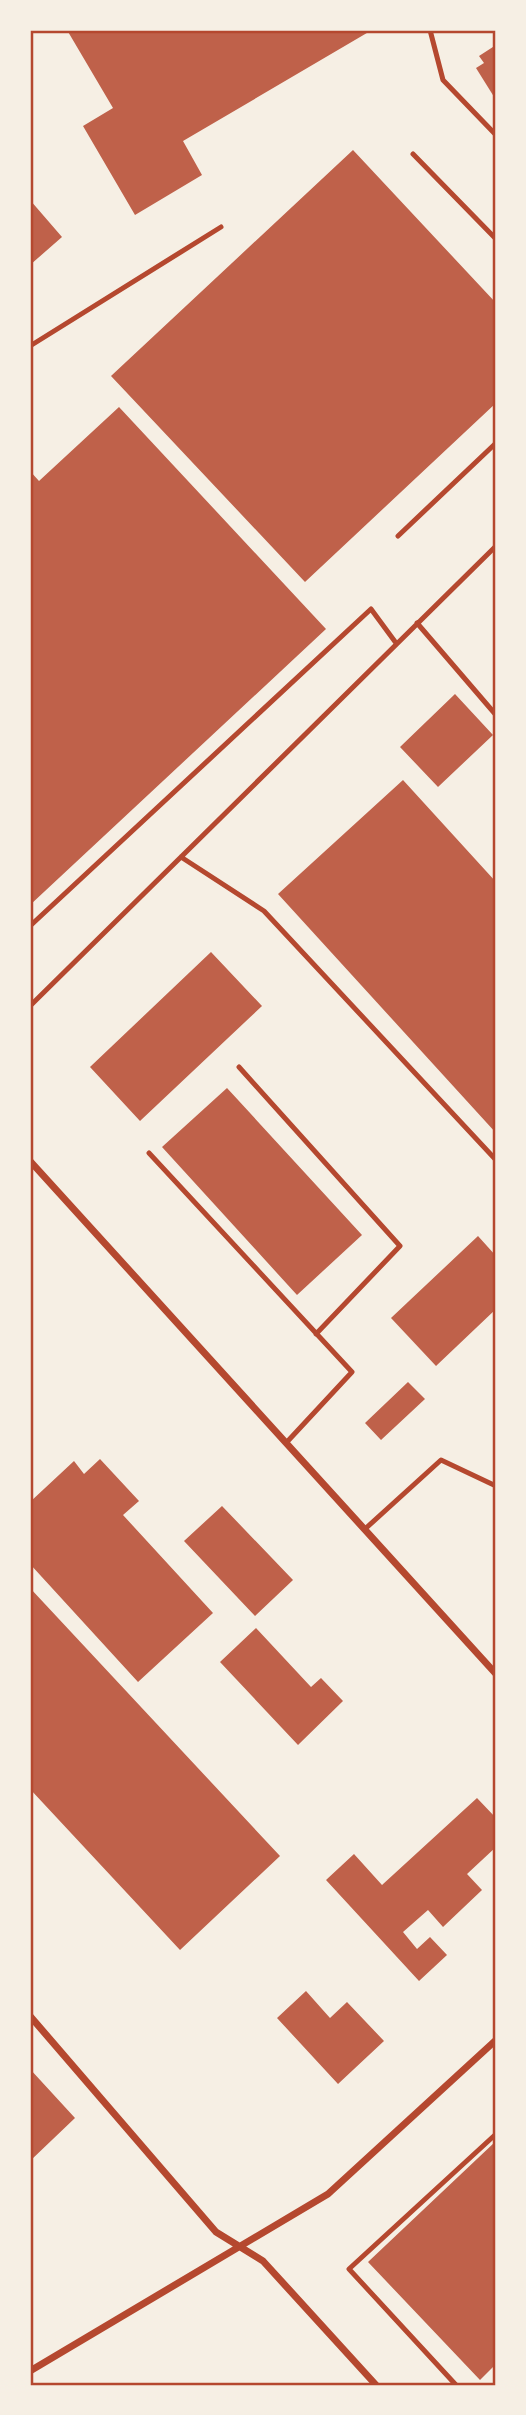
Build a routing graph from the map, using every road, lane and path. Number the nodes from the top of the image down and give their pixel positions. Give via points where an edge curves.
1 (430, 30) edge
2 (496, 135) edge
3 (413, 154) dead end
4 (221, 227) dead end
5 (496, 239) edge
6 (30, 346) edge
7 (496, 443) edge
8 (398, 536) dead end
9 (496, 546) edge
10 (417, 623) junction
11 (396, 643) junction
12 (496, 715) edge
13 (181, 857) junction
14 (30, 926) edge
15 (30, 1006) edge
16 (239, 1067) dead end
17 (149, 1153) dead end
18 (496, 1160) edge
19 (30, 1161) edge
20 (316, 1334) junction
21 (286, 1443) junction
22 (496, 1486) edge
23 (365, 1529) junction
24 (496, 1674) edge
25 (30, 2016) edge
26 (496, 2040) edge
27 (496, 2134) edge
28 (241, 2246) junction
29 (30, 2371) edge
30 (376, 2385) edge
31 (456, 2385) edge

1 - 2 lane via 443,80
3 - 5 lane
4 - 6 lane
7 - 8 lane
9 - 10 lane
10 - 11 lane
10 - 12 lane
11 - 13 lane
11 - 14 lane via 371,609
13 - 15 lane
13 - 18 lane via 264,911
16 - 20 lane via 400,1246
17 - 20 lane
19 - 21 street
20 - 21 lane via 352,1372
21 - 23 street
22 - 23 lane via 441,1460
23 - 24 street
25 - 28 street via 216,2232
26 - 28 street via 328,2194
27 - 31 lane via 349,2269
28 - 29 street
28 - 30 street via 263,2261

